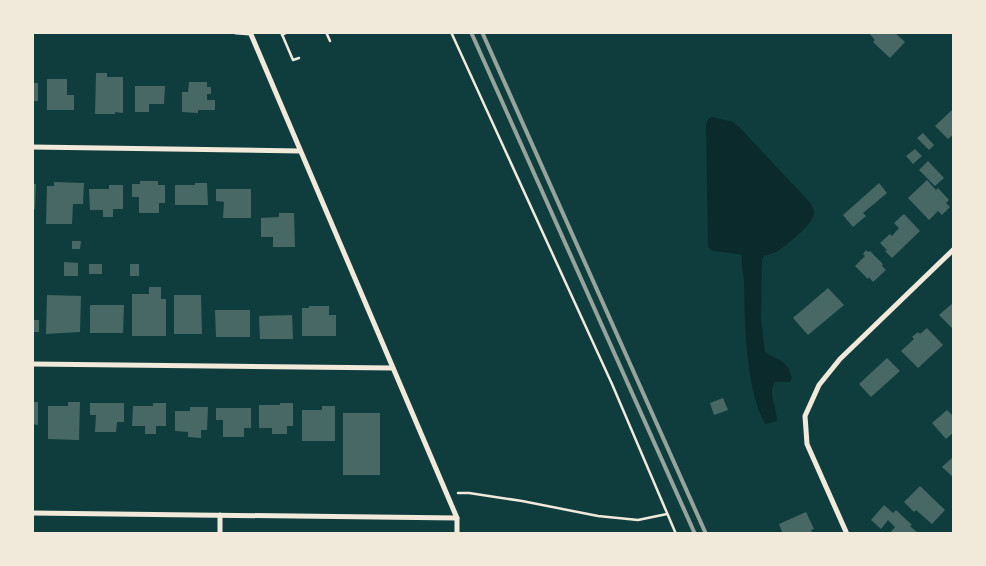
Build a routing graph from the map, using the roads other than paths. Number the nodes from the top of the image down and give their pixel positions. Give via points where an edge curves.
1 (236, 32) edge
2 (250, 33) edge
3 (32, 147) edge
4 (300, 151) junction
5 (954, 249) edge
6 (32, 364) edge
7 (393, 368) junction
8 (32, 513) edge
9 (220, 515) junction
10 (457, 518) junction
11 (220, 534) edge
12 (457, 534) edge
13 (847, 534) edge

1 - 2 street
2 - 4 street
3 - 4 street
4 - 7 street
5 - 13 street via 840,359 819,385 805,416 807,444
6 - 7 street
7 - 10 street
8 - 9 street
9 - 10 street
9 - 11 street
10 - 12 street

